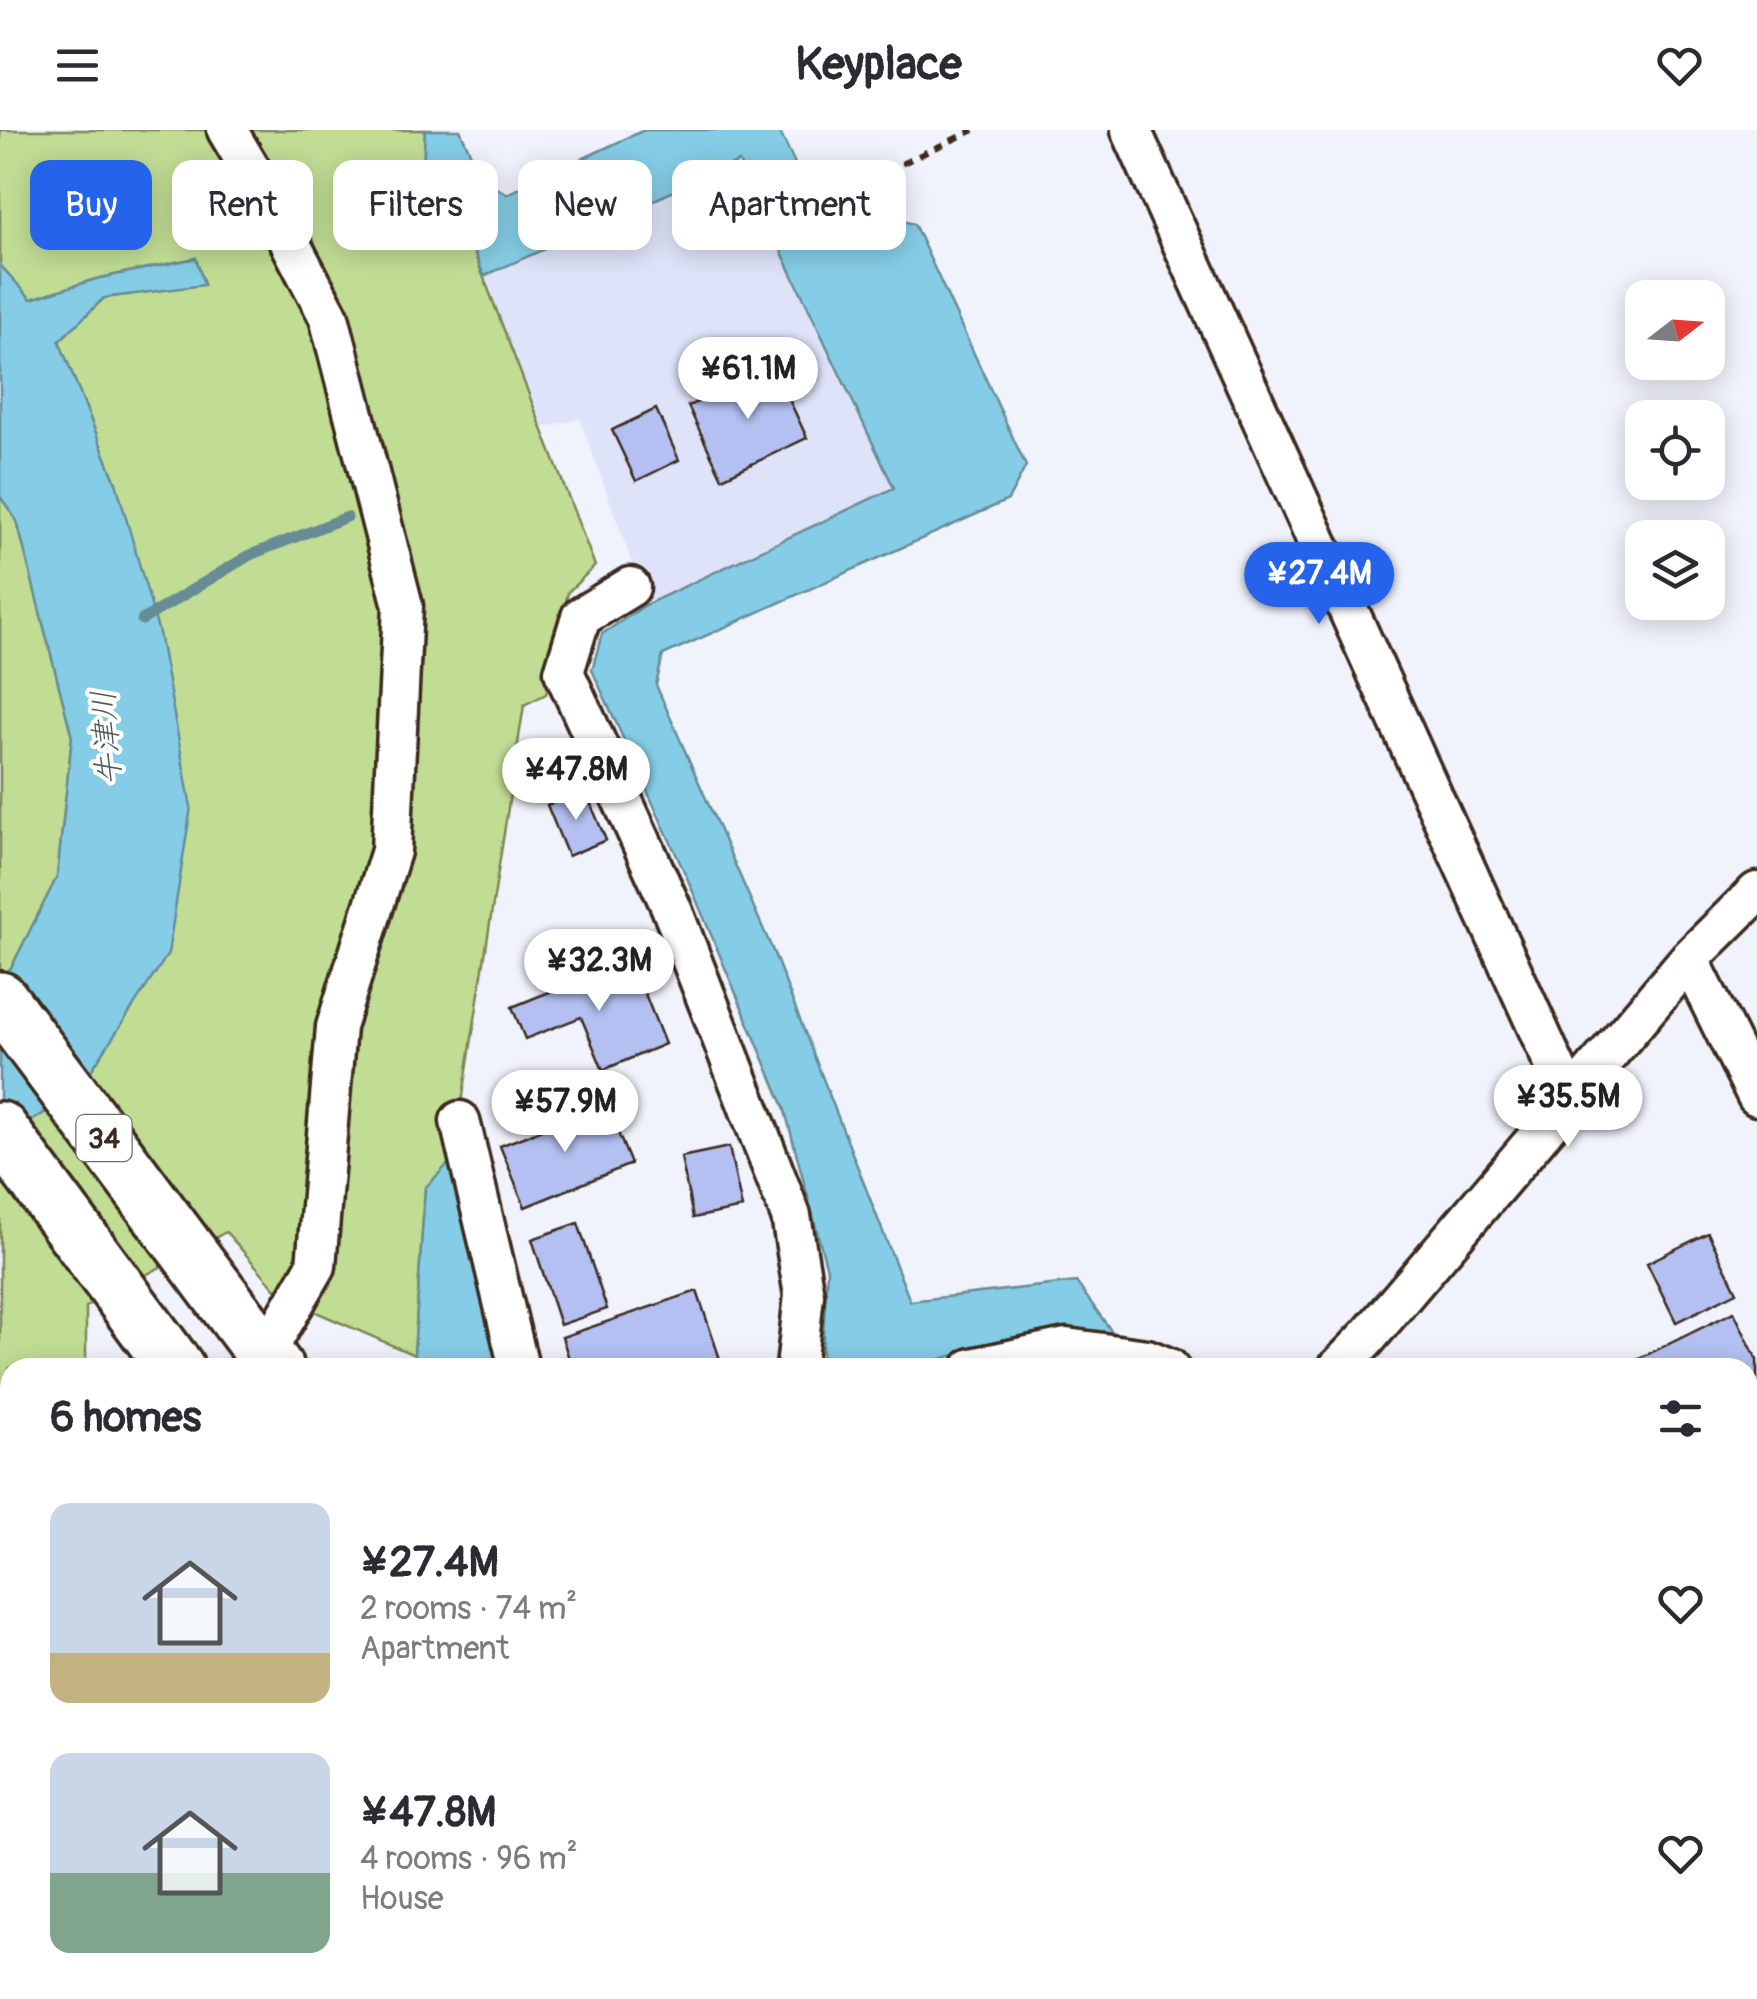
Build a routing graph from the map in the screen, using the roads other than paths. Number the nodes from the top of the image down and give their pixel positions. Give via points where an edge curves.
1 (227, 130) edge
2 (1131, 130) edge
3 (630, 587) dead end
4 (1757, 892) edge
5 (1689, 959) junction
6 (0, 1000) edge
7 (1757, 1096) edge
8 (1569, 1097) junction
9 (460, 1121) dead end
10 (0, 1130) edge
11 (169, 1358) edge
12 (268, 1358) edge
13 (271, 1358) edge
14 (518, 1358) edge
15 (797, 1358) edge
16 (1019, 1358) edge
17 (1127, 1358) edge
18 (1348, 1358) edge

1 - 13 street via 329,317 403,606 391,850 336,1027 316,1266
2 - 8 street
3 - 15 street via 581,617 564,672 671,907 790,1216 804,1295
4 - 5 street
5 - 7 street
5 - 8 street
6 - 12 highway, 34
8 - 18 street
9 - 14 street
10 - 11 highway, 34
16 - 17 street via 1066,1348

